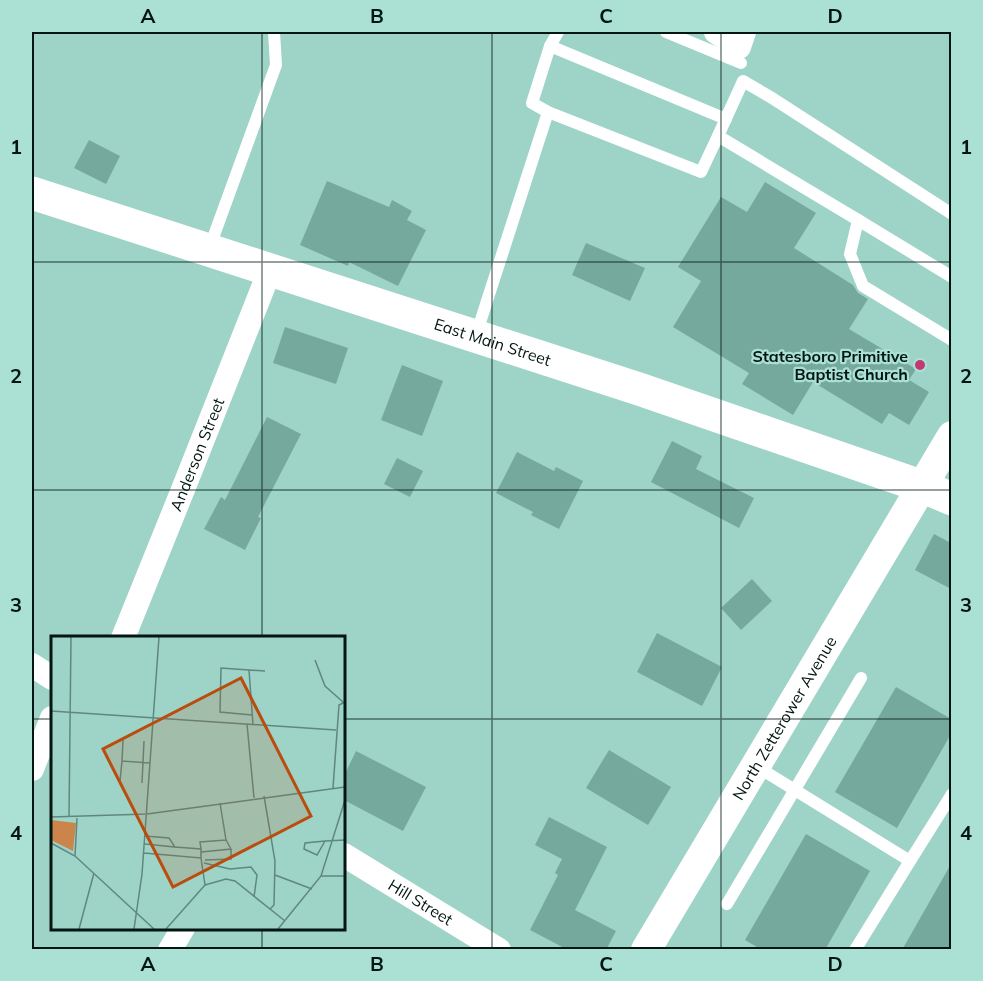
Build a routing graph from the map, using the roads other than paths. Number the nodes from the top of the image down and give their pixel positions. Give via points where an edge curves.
1 (274, 32) edge
2 (558, 32) edge
3 (666, 32) edge
4 (716, 32) edge
5 (550, 46) junction
6 (742, 47) edge
7 (743, 81) junction
8 (548, 112) junction
9 (726, 119) junction
10 (718, 136) junction
11 (32, 193) edge
12 (951, 214) edge
13 (858, 220) junction
14 (208, 250) junction
15 (270, 270) junction
16 (951, 278) edge
17 (476, 336) junction
18 (951, 340) edge
19 (951, 436) edge
20 (921, 486) junction
21 (951, 499) edge
22 (124, 636) edge
23 (32, 665) edge
24 (51, 677) edge
25 (861, 678) dead end
26 (50, 734) edge
27 (755, 765) junction
28 (32, 769) edge
29 (794, 790) junction
30 (951, 794) edge
31 (345, 856) edge
32 (910, 861) junction
33 (727, 904) dead end
34 (182, 930) edge
35 (171, 950) edge
36 (500, 950) edge
37 (646, 950) edge
38 (855, 950) edge

1 - 14 lane via 276,65
2 - 5 lane
3 - 6 lane
4 - 6 street
5 - 8 lane via 532,103
5 - 9 lane
6 - 7 lane
7 - 9 lane
7 - 12 lane
8 - 10 lane via 701,172
8 - 17 lane
9 - 10 lane
10 - 13 lane
11 - 14 main road, East Main Street
13 - 16 lane
13 - 18 lane via 850,254 863,286
14 - 15 main road, East Main Street
15 - 17 main road, East Main Street
15 - 22 street, Anderson Street
17 - 20 main road, East Main Street
19 - 20 street, North Zetterower Avenue
20 - 21 main road, East Main Street
20 - 27 street, North Zetterower Avenue
23 - 24 street
25 - 29 lane
26 - 28 street
27 - 29 lane
27 - 37 street, North Zetterower Avenue
29 - 32 lane
29 - 33 lane
30 - 32 lane
31 - 36 street, Hill Street
32 - 38 lane
34 - 35 street

